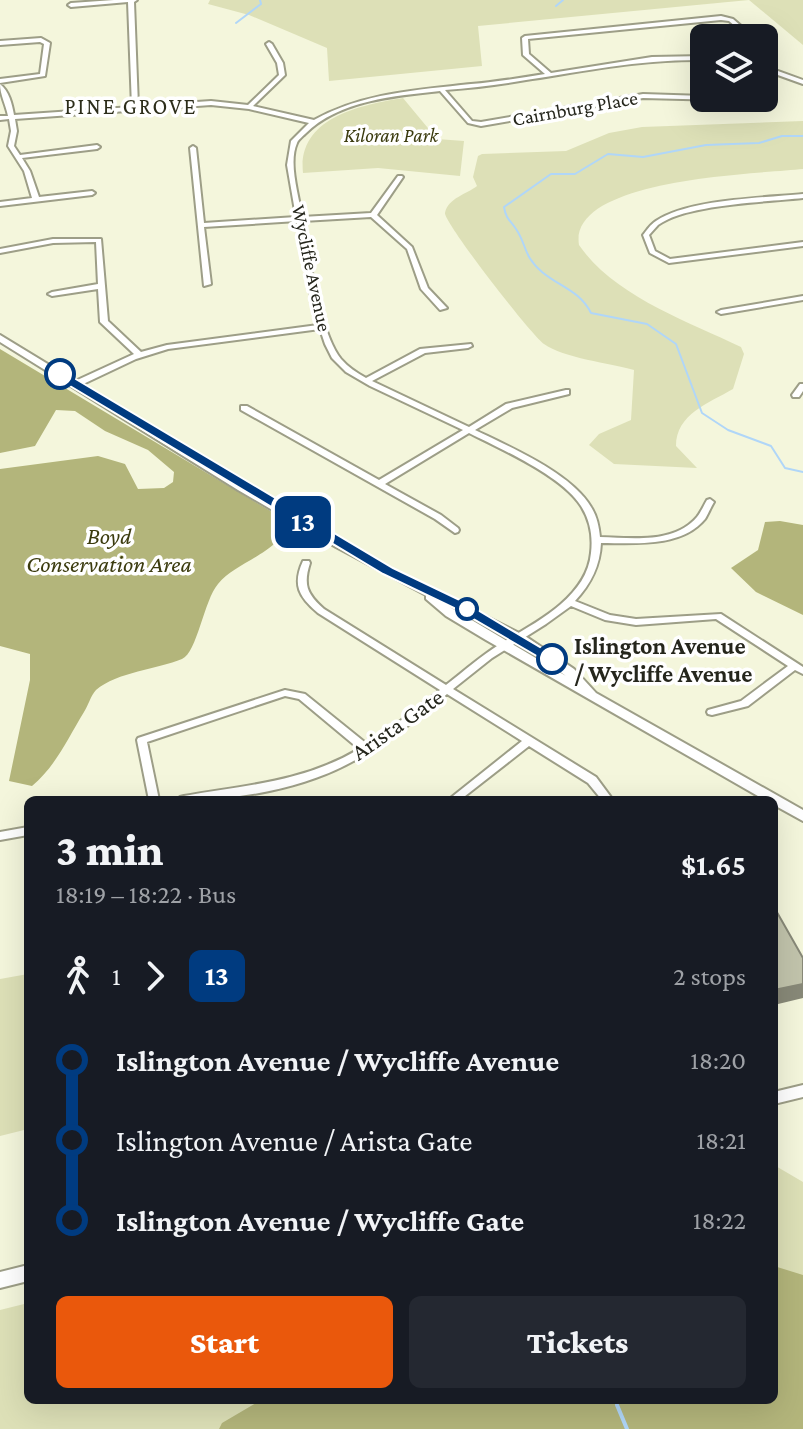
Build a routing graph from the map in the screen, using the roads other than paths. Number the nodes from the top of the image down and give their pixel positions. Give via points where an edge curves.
1 (132, 0) edge
2 (71, 5) dead end
3 (736, 24) edge
4 (0, 43) edge
5 (269, 44) dead end
6 (690, 58) edge
7 (778, 73) edge
8 (549, 74) junction
9 (803, 82) edge
10 (0, 83) edge
11 (442, 90) junction
12 (690, 97) edge
13 (135, 107) junction
14 (249, 107) junction
15 (10, 117) junction
16 (0, 118) edge
17 (314, 122) junction
18 (97, 147) dead end
19 (193, 148) dead end
20 (19, 157) junction
21 (400, 177) dead end
22 (92, 193) dead end
23 (803, 196) edge
24 (36, 199) junction
25 (0, 204) edge
26 (373, 215) junction
27 (301, 219) junction
28 (201, 225) junction
29 (803, 244) edge
30 (0, 251) edge
31 (207, 284) dead end
32 (102, 286) junction
33 (52, 294) dead end
34 (803, 298) edge
35 (443, 308) dead end
36 (721, 312) dead end
37 (322, 327) junction
38 (0, 338) edge
39 (468, 346) dead end
40 (139, 355) junction
41 (366, 381) junction
42 (76, 384) junction
43 (803, 386) edge
44 (566, 392) dead end
45 (796, 395) dead end
46 (244, 408) dead end
47 (465, 431) junction
48 (378, 484) junction
49 (710, 502) dead end
50 (455, 530) dead end
51 (596, 540) junction
52 (306, 563) dead end
53 (422, 589) junction
54 (569, 602) junction
55 (518, 639) junction
56 (505, 646) junction
57 (799, 669) edge
58 (446, 690) junction
59 (591, 692) junction
60 (712, 712) dead end
61 (528, 741) junction
62 (366, 749) junction
63 (153, 796) edge
64 (205, 796) edge
65 (458, 796) edge
66 (605, 796) edge
67 (769, 796) edge
68 (778, 801) edge
69 (803, 816) edge
70 (24, 832) edge
71 (0, 836) edge
72 (803, 1091) edge
73 (778, 1097) edge
74 (24, 1274) edge
75 (0, 1280) edge

1 - 2 street
1 - 13 street
3 - 8 street via 721,18 525,38 526,55
4 - 10 street via 47,43 43,75
5 - 14 street via 282,75
6 - 8 street via 642,58
7 - 9 street
8 - 11 street
10 - 15 street
11 - 12 street, Cairnburg Place via 470,122 481,124 643,96
11 - 17 street via 370,101
13 - 14 street
13 - 15 street
14 - 17 street
15 - 16 street
15 - 20 street via 11,146
17 - 27 street, Wycliffe Avenue via 294,141 289,157
18 - 20 street
19 - 28 street
20 - 24 street
21 - 26 street
22 - 24 street
23 - 29 street via 675,213 653,224 646,235 652,252 669,261
24 - 25 street
26 - 27 street
26 - 35 street via 406,242 425,289
27 - 28 street
27 - 37 street, Wycliffe Avenue
28 - 31 street
30 - 32 street via 96,238
32 - 33 street
32 - 40 street via 104,322
34 - 36 street
37 - 40 street
37 - 41 street, Wycliffe Avenue via 338,360
38 - 42 main road
39 - 41 street via 423,351
40 - 42 street
41 - 47 street, Wycliffe Avenue
42 - 53 main road
43 - 45 street
44 - 47 street via 509,406
46 - 48 street
47 - 48 street
47 - 51 street, Wycliffe Avenue via 569,486 584,502
48 - 50 street
49 - 51 street via 703,520 689,531 663,539
51 - 54 street via 589,576
52 - 58 street via 301,589 314,604
53 - 55 main road
53 - 56 main road
54 - 55 street
54 - 57 street via 636,622 718,616
55 - 56 street, Arista Gate
55 - 59 main road via 569,669
56 - 58 street, Arista Gate
56 - 59 main road
57 - 60 street via 744,704
58 - 61 street
58 - 62 street, Arista Gate
59 - 67 main road
61 - 65 street
61 - 66 street via 592,780
62 - 63 street via 302,696 285,693 142,740
62 - 64 street, Arista Gate via 307,777
68 - 69 main road
70 - 71 street
72 - 73 main road
74 - 75 main road

